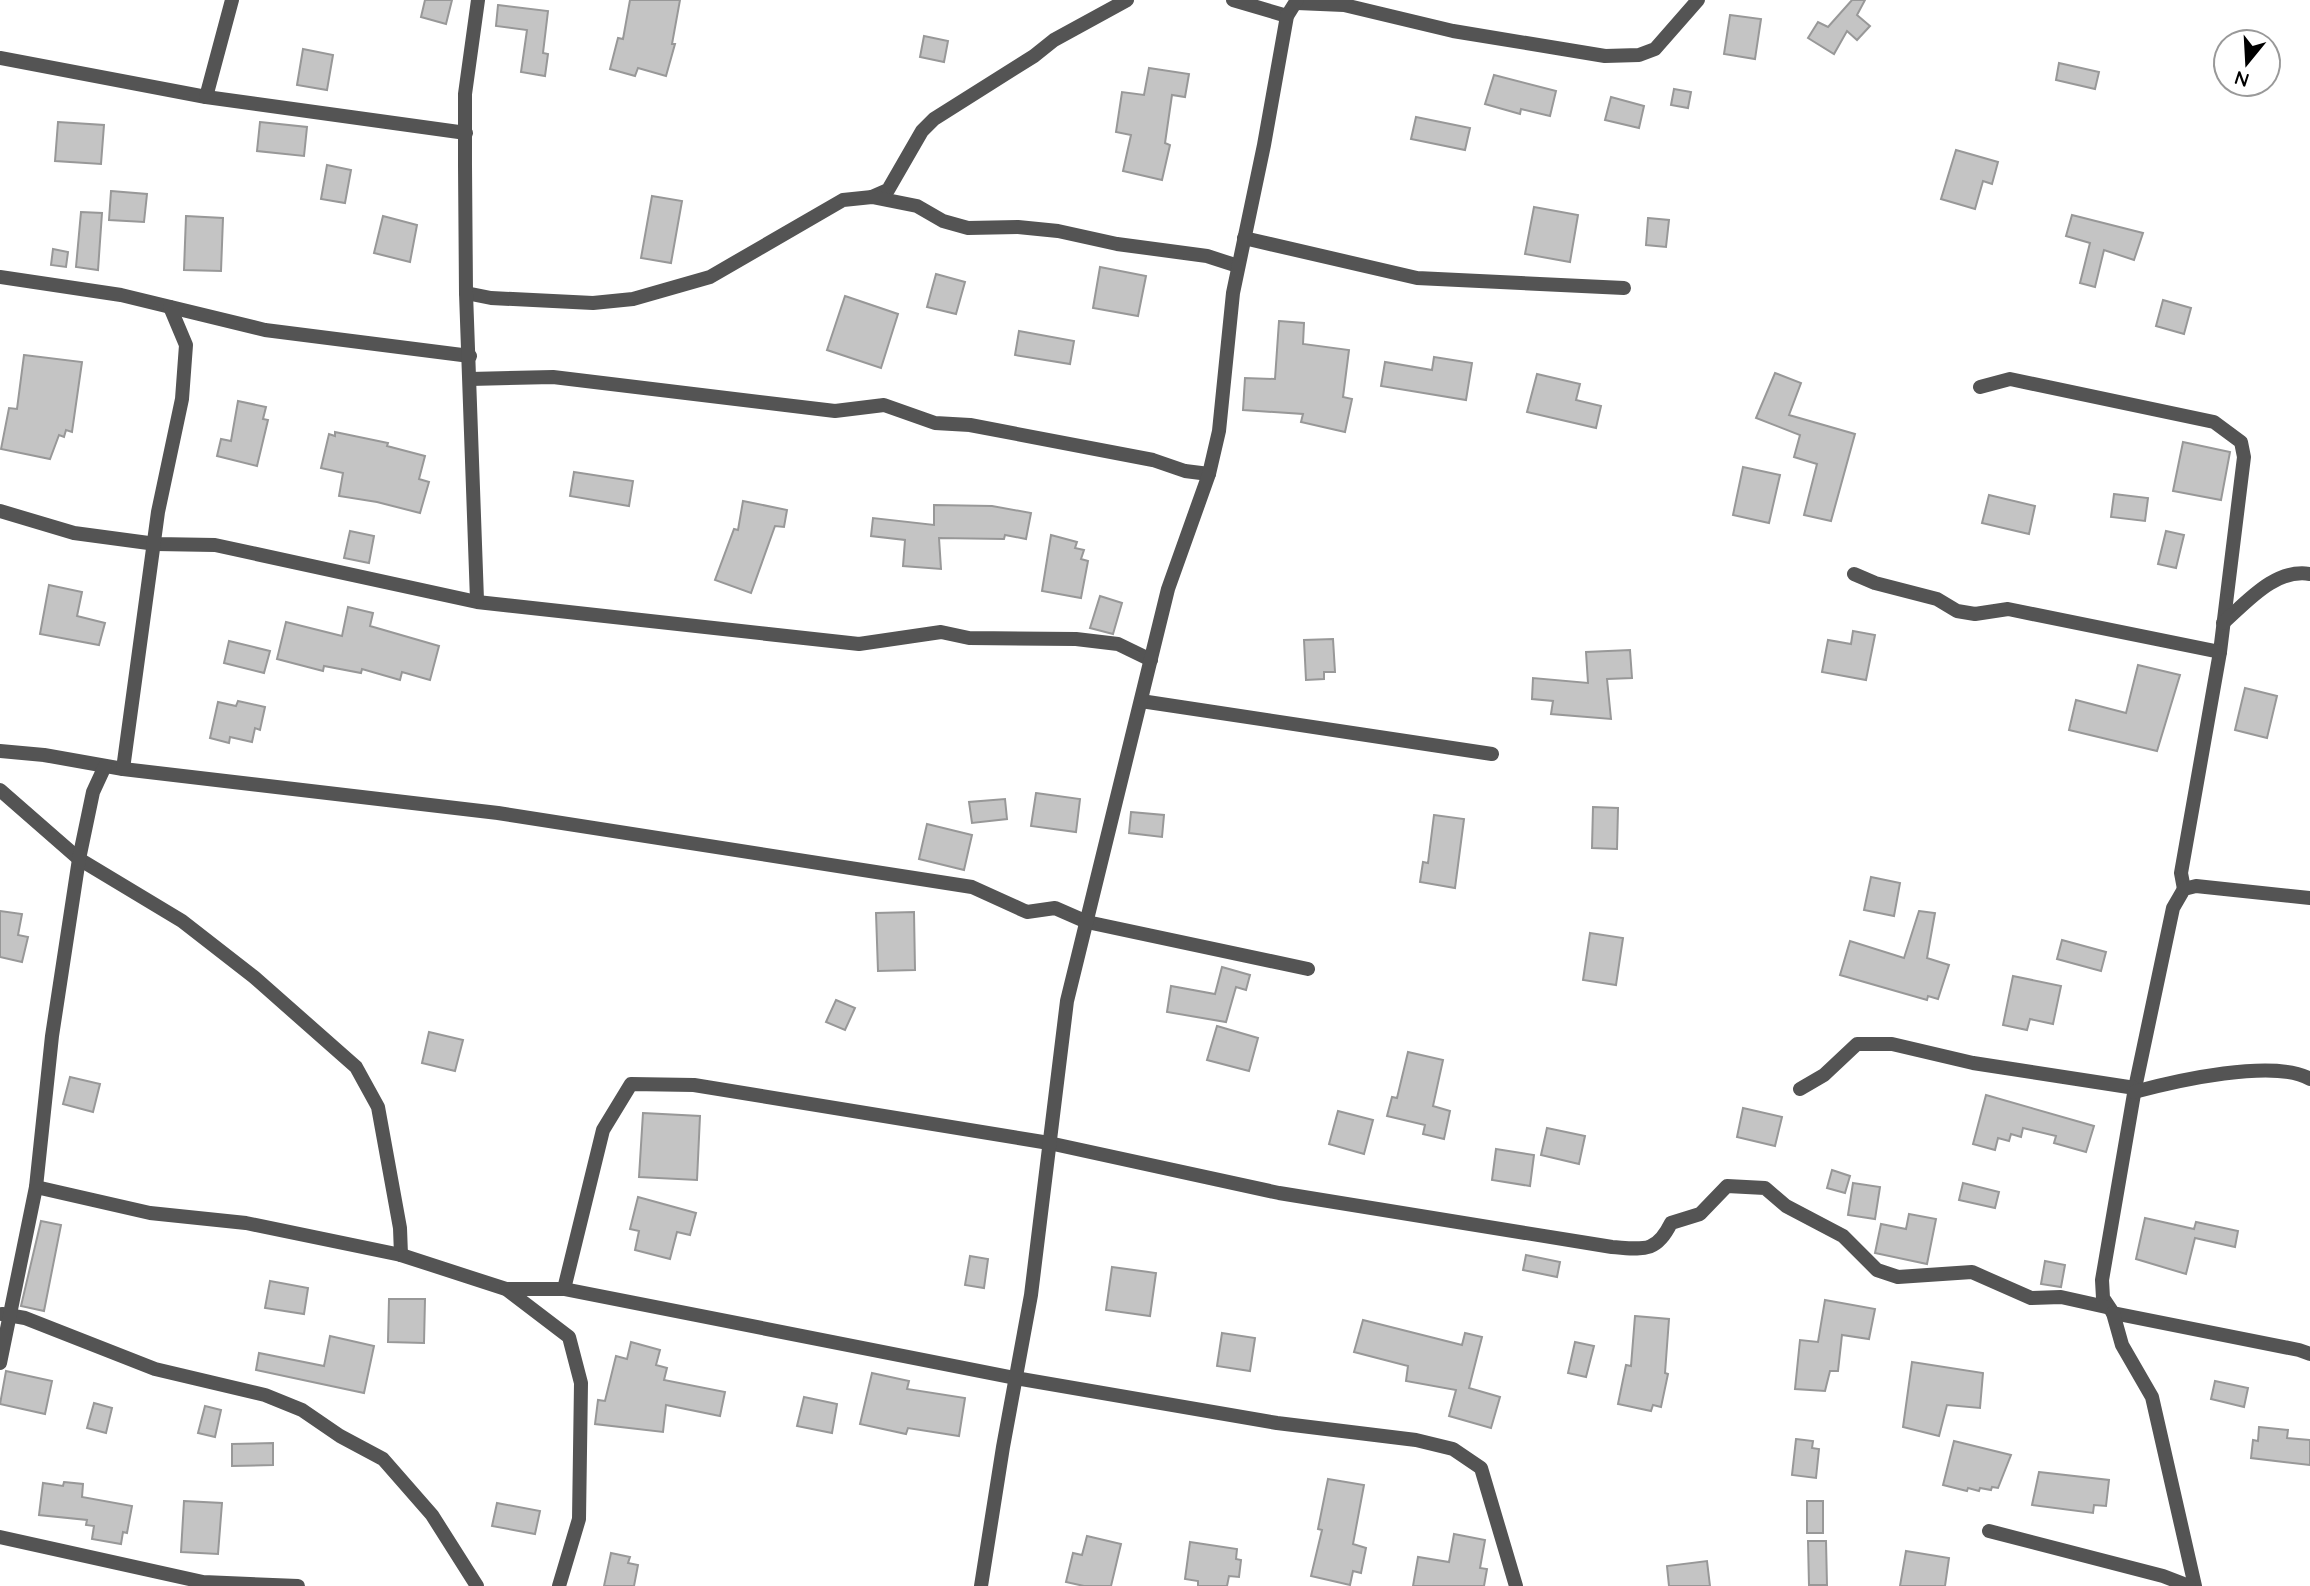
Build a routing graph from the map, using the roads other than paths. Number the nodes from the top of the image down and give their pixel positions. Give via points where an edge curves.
1 (232, 0) edge
2 (478, 0) edge
3 (1127, 0) edge
4 (1233, 0) edge
5 (1698, 0) edge
6 (1297, 2) edge
7 (1287, 16) junction
8 (0, 58) edge
9 (206, 97) junction
10 (466, 133) junction
11 (872, 197) junction
12 (1244, 238) junction
13 (1238, 266) junction
14 (0, 277) edge
15 (1624, 288) dead end
16 (466, 293) junction
17 (170, 307) junction
18 (470, 356) junction
19 (470, 379) junction
20 (1980, 387) dead end
21 (1209, 474) junction
22 (0, 511) edge
23 (156, 544) junction
24 (1854, 574) dead end
25 (2310, 575) edge
26 (477, 600) junction
27 (2224, 623) junction
28 (2220, 652) junction
29 (1151, 660) junction
30 (1141, 701) junction
31 (0, 751) edge
32 (1492, 754) dead end
33 (105, 766) junction
34 (123, 769) junction
35 (0, 790) edge
36 (79, 859) junction
37 (2184, 889) junction
38 (2310, 898) edge
39 (1087, 922) junction
40 (1308, 969) dead end
41 (2310, 1079) edge
42 (1800, 1089) dead end
43 (2135, 1090) junction
44 (1049, 1143) junction
45 (36, 1187) junction
46 (401, 1255) junction
47 (506, 1289) junction
48 (564, 1289) junction
49 (2109, 1310) junction
50 (4, 1315) edge
51 (2310, 1354) edge
52 (0, 1363) edge
53 (1015, 1378) junction
54 (1989, 1531) dead end
55 (0, 1537) edge
56 (298, 1586) edge
57 (477, 1586) edge
58 (559, 1586) edge
59 (981, 1586) edge
60 (1516, 1586) edge
61 (2189, 1586) edge
62 (2195, 1586) edge

1 - 9 street
2 - 10 street via 465,94
3 - 11 street via 1054,40 934,119 922,131 888,190
4 - 7 street
5 - 6 street via 1655,48 1639,55 1605,56 1453,31 1344,5
6 - 7 street
7 - 12 street
8 - 9 street
9 - 10 street
10 - 16 street
11 - 13 street via 917,206 968,228 1058,231 1207,256
11 - 16 street via 843,200 710,277 645,296 593,303
12 - 13 street
12 - 15 street via 1417,278
13 - 21 street via 1219,431
14 - 17 street
16 - 18 street
17 - 18 street via 265,330
17 - 23 street via 186,345 182,399 158,512
18 - 19 street
19 - 21 street via 553,377 835,411 884,405 935,423 970,425
19 - 26 street
20 - 27 street via 2010,379 2187,416 2214,422 2241,442 2244,457
21 - 29 street via 1168,589
22 - 23 street via 74,533
23 - 26 street via 215,545
23 - 34 street
24 - 28 street via 1937,599 1957,611 1975,614 2008,609
25 - 27 street via 2276,579
26 - 29 street via 859,644 941,632 969,638 1076,639 1118,644
27 - 28 street
28 - 37 street via 2181,873
29 - 30 street
30 - 32 street
30 - 39 street
31 - 33 street
33 - 34 street
33 - 36 street via 93,792
34 - 39 street via 498,813 972,887 1027,912 1055,908
35 - 36 street
36 - 45 street via 52,1036
36 - 46 street via 182,921 356,1067 378,1107
37 - 38 street via 2196,886
37 - 43 street via 2168,924
39 - 40 street
39 - 44 street via 1067,1001
41 - 43 street via 2297,1071 2267,1071 2178,1080
42 - 43 street via 1857,1044 1892,1044 1973,1063
43 - 49 street via 2102,1280
44 - 48 street via 694,1085 631,1084 603,1130
44 - 49 street via 1279,1194 1612,1247 1646,1249 1662,1240 1671,1223 1700,1213 1727,1186 1755,1185 1843,1236 1877,1270 1898,1277 1972,1272 2031,1298 2061,1297
44 - 53 street via 1031,1295
45 - 46 street via 150,1213 246,1223
45 - 50 street
46 - 47 street
47 - 48 street
47 - 58 street via 569,1337 581,1383 579,1519
48 - 53 street
49 - 51 street
49 - 62 street via 2122,1345 2152,1397
50 - 52 street
50 - 57 street via 25,1318 155,1369 265,1395 302,1410 383,1459 432,1515
53 - 59 street
53 - 60 street via 1453,1449 1481,1468
54 - 61 street
55 - 56 street via 202,1582

